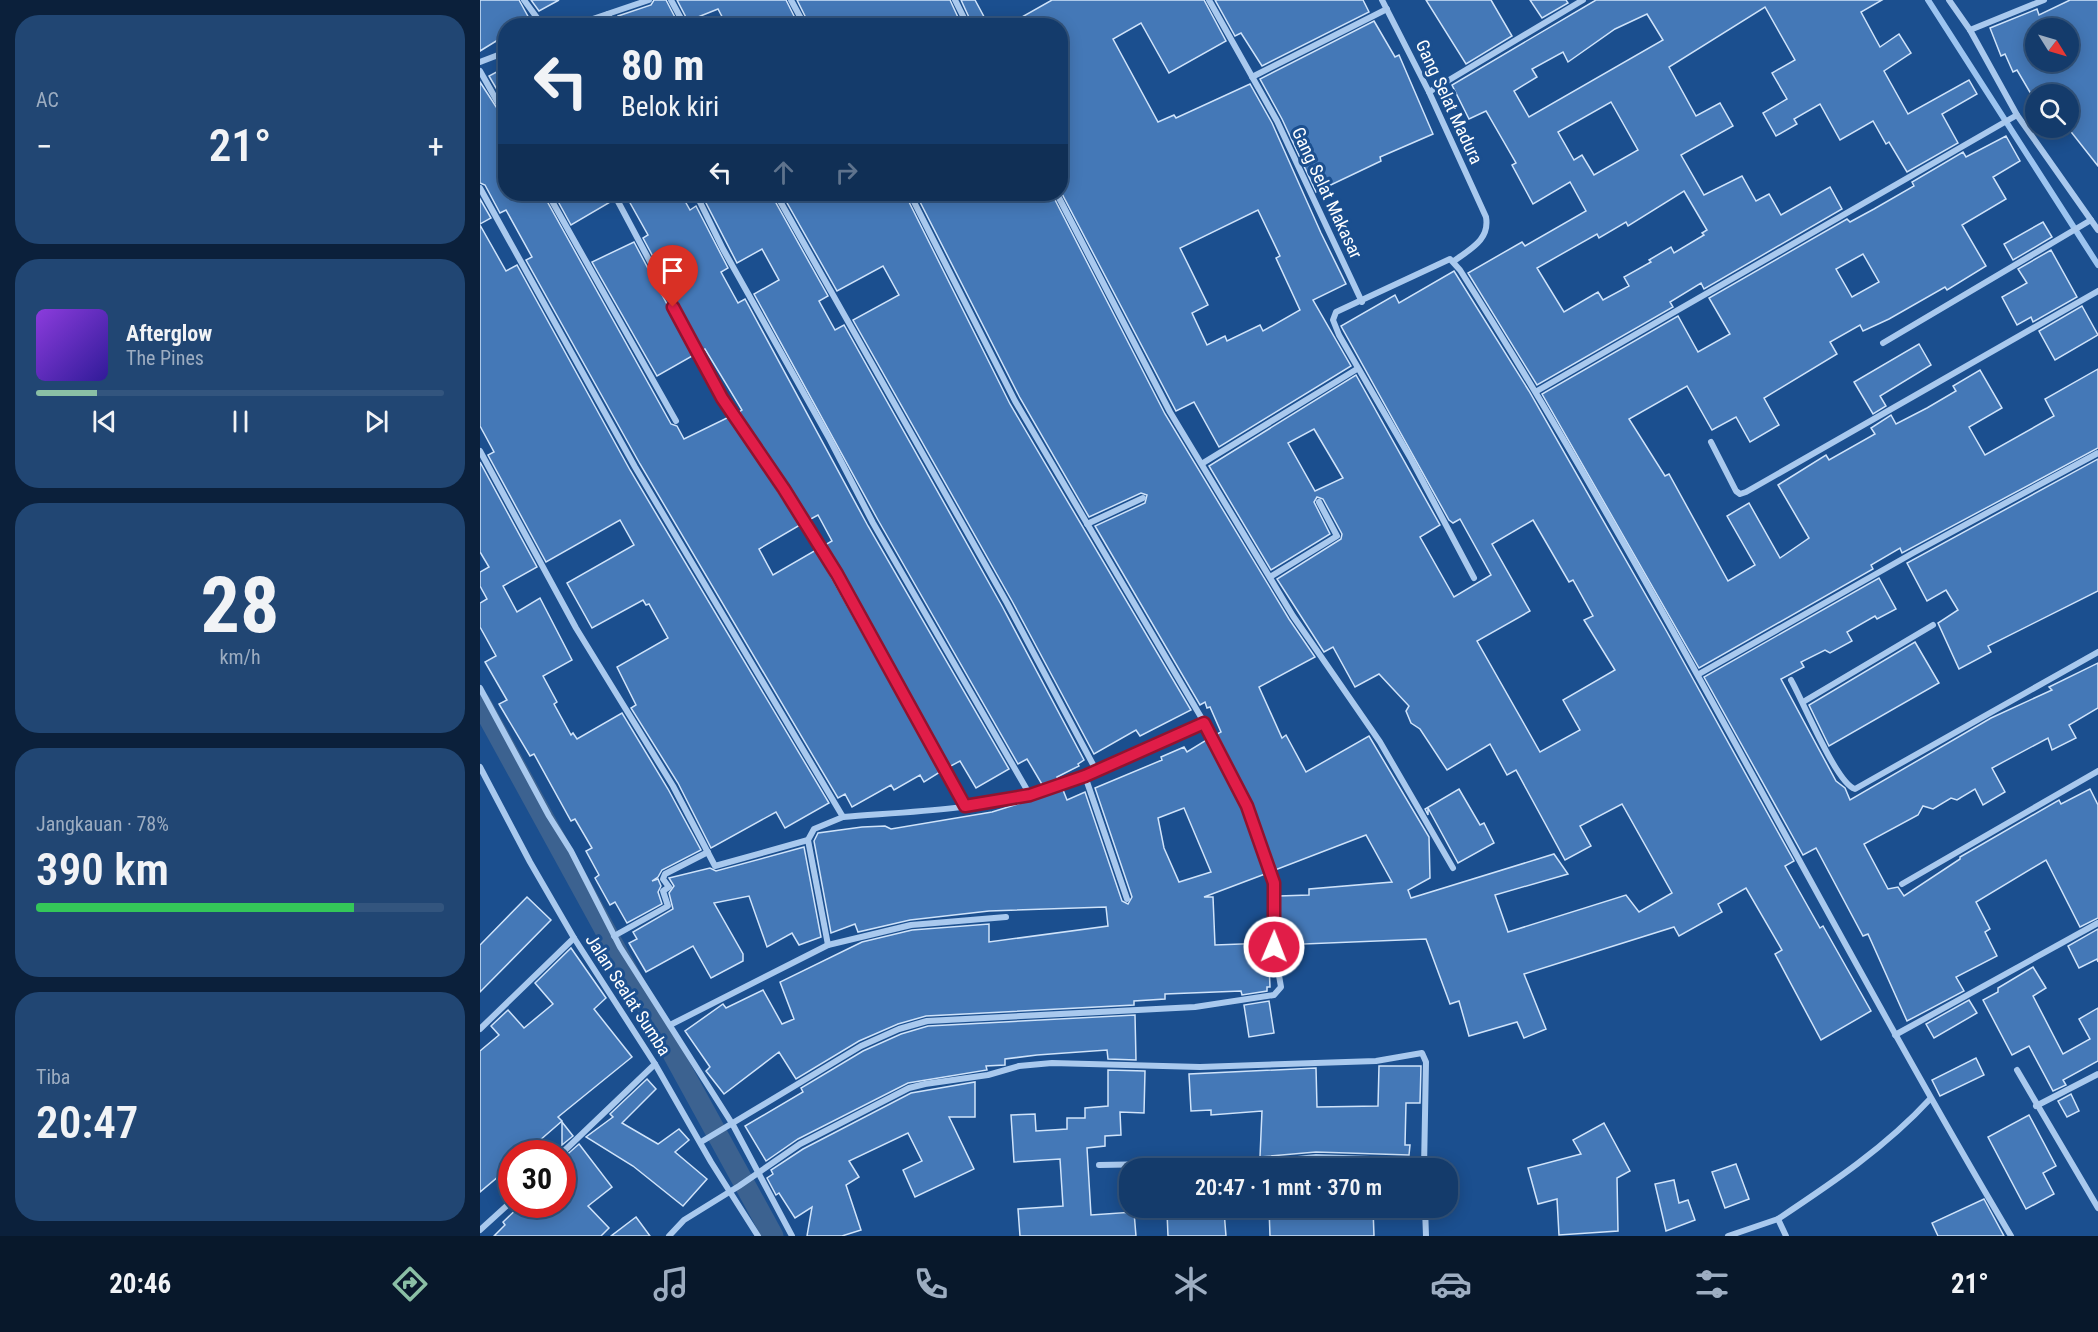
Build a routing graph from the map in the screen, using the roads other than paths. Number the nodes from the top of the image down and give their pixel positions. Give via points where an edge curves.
1 (524, 0) edge
2 (649, 0) edge
3 (671, 0) edge
4 (791, 0) edge
5 (955, 0) edge
6 (1209, 0) edge
7 (1382, 0) edge
8 (1583, 0) edge
9 (1949, 0) edge
10 (2044, 0) edge
11 (1387, 9) junction
12 (608, 14) junction
13 (537, 18) edge
14 (596, 18) edge
15 (610, 18) edge
16 (681, 18) edge
17 (801, 18) edge
18 (964, 18) edge
19 (1970, 30) junction
20 (498, 55) edge
21 (480, 62) edge
22 (480, 71) edge
23 (1252, 77) junction
24 (1429, 92) junction
25 (498, 103) edge
26 (2017, 116) junction
27 (480, 188) edge
28 (552, 201) edge
29 (618, 201) edge
30 (699, 201) edge
31 (780, 201) edge
32 (914, 201) edge
33 (1061, 201) edge
34 (2091, 220) junction
35 (2098, 230) edge
36 (1454, 261) junction
37 (2096, 292) edge
38 (1362, 302) junction
39 (1883, 343) dead end
40 (1357, 369) junction
41 (1537, 391) junction
42 (676, 421) dead end
43 (1711, 442) dead end
44 (480, 451) edge
45 (2098, 453) edge
46 (1203, 463) junction
47 (1143, 498) dead end
48 (1319, 502) dead end
49 (1087, 524) junction
50 (1270, 578) junction
51 (1474, 578) dead end
52 (1933, 625) dead end
53 (2098, 652) edge
54 (1699, 674) junction
55 (1791, 680) dead end
56 (480, 688) edge
57 (1803, 702) junction
58 (1204, 723) junction
59 (480, 768) edge
60 (2098, 771) edge
61 (1097, 772) junction
62 (1085, 776) junction
63 (1030, 795) junction
64 (965, 806) junction
65 (843, 817) junction
66 (808, 840) junction
67 (708, 852) junction
68 (1453, 868) dead end
69 (1902, 884) dead end
70 (1127, 899) dead end
71 (1006, 917) dead end
72 (2098, 923) edge
73 (614, 936) junction
74 (574, 938) junction
75 (828, 945) junction
76 (670, 1024) junction
77 (480, 1029) edge
78 (1895, 1035) junction
79 (655, 1065) junction
80 (2017, 1070) dead end
81 (2098, 1074) edge
82 (1930, 1099) junction
83 (2036, 1106) junction
84 (733, 1125) junction
85 (576, 1140) edge
86 (703, 1141) junction
87 (1307, 1158) edge
88 (1330, 1158) edge
89 (1424, 1158) edge
90 (1099, 1165) dead end
91 (1119, 1165) edge
92 (755, 1174) junction
93 (731, 1192) junction
94 (2098, 1208) edge
95 (498, 1214) edge
96 (1425, 1218) edge
97 (1778, 1219) junction
98 (480, 1230) edge
99 (669, 1236) edge
100 (758, 1236) edge
101 (792, 1236) edge
102 (1426, 1236) edge
103 (1728, 1236) edge
104 (1786, 1236) edge
105 (2012, 1236) edge

1 - 13 street
2 - 12 street
3 - 16 street
4 - 17 street
5 - 18 street
6 - 23 street, Gang Selat Makasar
7 - 11 street, Gang Selat Madura
8 - 24 street
9 - 19 street
10 - 19 street
11 - 23 street
11 - 24 street, Gang Selat Madura
12 - 14 street
12 - 15 street
19 - 26 street
20 - 21 street
22 - 25 street
23 - 38 street, Gang Selat Makasar
24 - 36 street, Gang Selat Madura via 1486,218 1485,237
26 - 34 street
26 - 41 street
27 - 65 street via 635,467
28 - 42 street
29 - 64 street via 722,398 837,574
30 - 63 street via 878,533
31 - 61 street via 1007,603
32 - 49 street via 1015,401
33 - 46 street via 1170,412
34 - 35 street
34 - 39 street
36 - 38 street via 1450,259
36 - 41 street
37 - 43 street via 1746,492 1736,491
38 - 40 street via 1336,312 1333,320
40 - 46 street
40 - 51 street via 1411,459
41 - 54 street
44 - 67 street via 576,628 673,786
45 - 54 street
46 - 50 street
47 - 49 street
48 - 50 street via 1337,536
49 - 58 street
50 - 68 street via 1380,742
52 - 57 street
53 - 57 street via 1860,789 1849,787 1834,768
54 - 78 street
55 - 57 street
56 - 73 street
58 - 61 street
58 - 84 street via 1247,806 1274,883 1279,992 1195,1007 927,1021 899,1029 851,1052
59 - 74 street, Jalan Sealat Sumba
60 - 69 street
61 - 62 street
62 - 63 street
62 - 70 street
63 - 64 street
64 - 65 street
65 - 66 street via 814,829
66 - 67 street via 715,866
66 - 75 street
67 - 73 street via 665,874 663,879 669,887 663,891 668,906
71 - 75 street via 912,925
72 - 78 street
73 - 76 street
74 - 77 street
74 - 79 street, Jalan Sealat Sumba
75 - 76 street
76 - 84 street
78 - 82 street
79 - 85 street
79 - 86 street, Jalan Sealat Sumba
80 - 83 street
81 - 83 street
82 - 97 street via 1892,1137
82 - 105 street
83 - 94 street
84 - 86 street
84 - 92 street
86 - 93 street, Jalan Sealat Sumba
87 - 88 street
89 - 92 street via 1426,1062 1422,1053 1376,1061 1328,1063 1019,1066 909,1088 810,1139
90 - 91 street
92 - 93 street
92 - 101 street
93 - 99 street via 684,1220
93 - 100 street, Jalan Sealat Sumba
95 - 98 street
96 - 102 street
97 - 103 street
97 - 104 street

